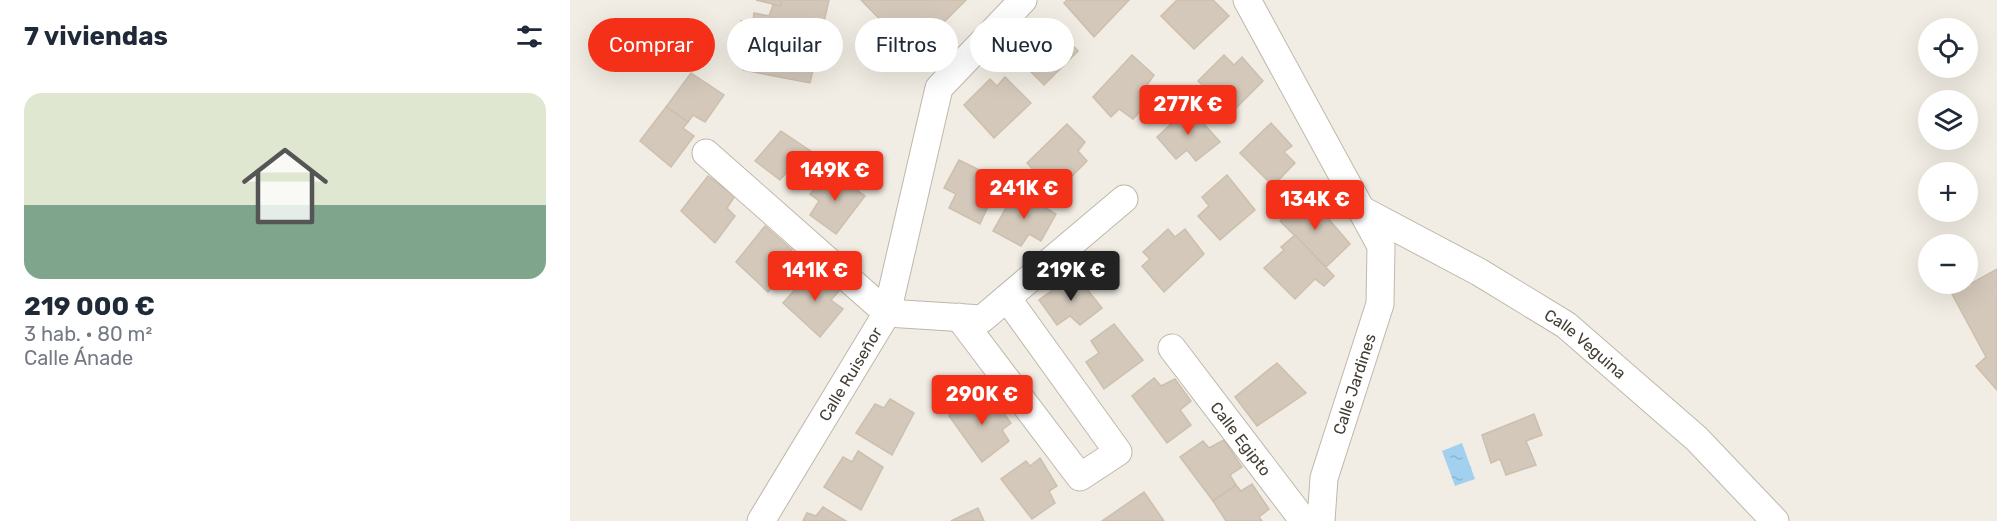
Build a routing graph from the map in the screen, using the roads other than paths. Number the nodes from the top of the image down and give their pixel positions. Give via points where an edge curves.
1 (1023, 0) edge
2 (1247, 0) edge
3 (706, 153) dead end
4 (1124, 199) dead end
5 (1362, 210) junction
6 (1007, 298) junction
7 (887, 314) junction
8 (959, 318) junction
9 (1172, 348) dead end
10 (761, 521) edge
11 (1316, 521) edge
12 (1321, 521) edge
13 (1775, 521) edge

1 - 7 street, Calle Ruiseñor via 939,88
2 - 5 street
3 - 7 street
4 - 6 street
5 - 12 street, Calle Jardines via 1382,246 1380,303 1324,478
5 - 13 street, Calle Veguina via 1479,272 1566,325 1697,439
6 - 8 street via 982,319
6 - 8 street via 1118,452 1080,477
7 - 8 street
7 - 10 street, Calle Ruiseñor
9 - 11 street, Calle Egipto via 1300,516

